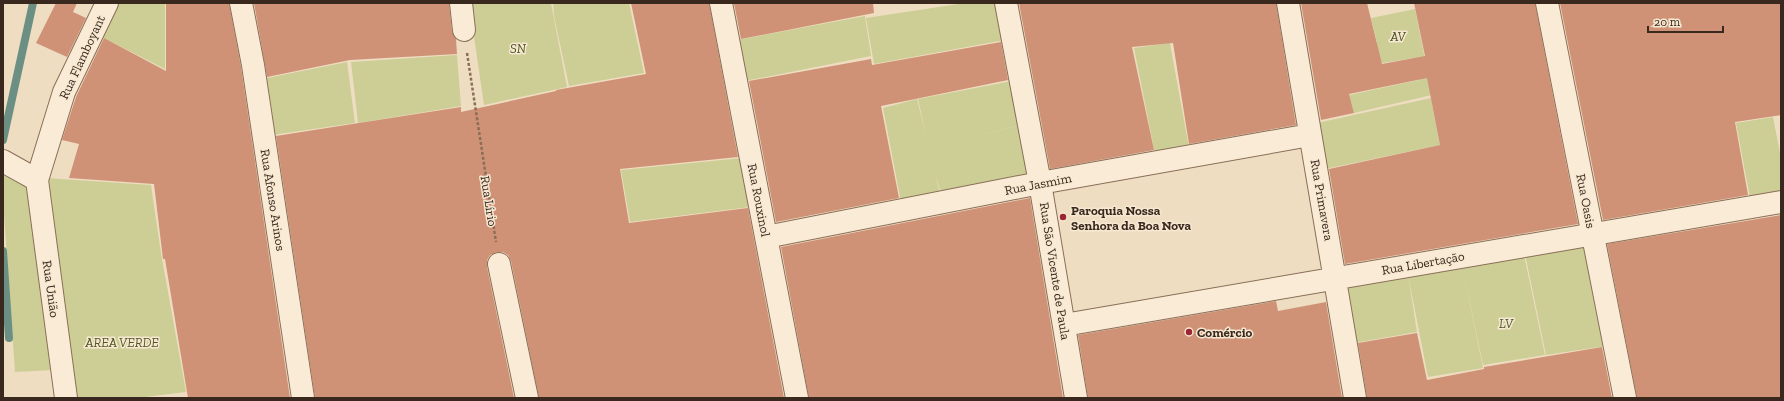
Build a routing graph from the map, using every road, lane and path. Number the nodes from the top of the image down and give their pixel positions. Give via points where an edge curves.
1 (107, 3) edge
2 (241, 3) edge
3 (461, 3) edge
4 (721, 3) edge
5 (1006, 3) edge
6 (1288, 3) edge
7 (1547, 3) edge
8 (464, 30) joint
9 (1310, 135) junction
10 (3, 161) edge
11 (37, 180) junction
12 (1040, 183) junction
13 (1781, 202) edge
14 (1592, 234) junction
15 (766, 237) junction
16 (499, 264) joint
17 (1335, 278) junction
18 (1064, 325) junction
19 (66, 398) edge
20 (303, 398) edge
21 (527, 398) edge
22 (797, 398) edge
23 (1076, 398) edge
24 (1355, 398) edge
25 (1625, 398) edge

1 - 11 street, Rua Flamboyant via 64,92
2 - 20 street, Rua Afonso Arinos via 253,65
3 - 8 street
4 - 15 street, Rua Rouxinol
5 - 12 street, Rua São Vicente de Paula
6 - 9 street, Rua Primavera
7 - 14 street, Rua Oasis
8 - 16 path, Rua Lírio
9 - 12 street, Rua Jasmim
9 - 17 street, Rua Primavera
10 - 11 street
11 - 19 street, Rua União
12 - 15 street, Rua Jasmim
12 - 18 street, Rua São Vicente de Paula
13 - 14 street, Rua Libertação
14 - 17 street, Rua Libertação
14 - 25 street, Rua Oasis
15 - 22 street, Rua Rouxinol
16 - 21 street
17 - 18 street, Rua Libertação
17 - 24 street, Rua Primavera
18 - 23 street, Rua São Vicente de Paula

